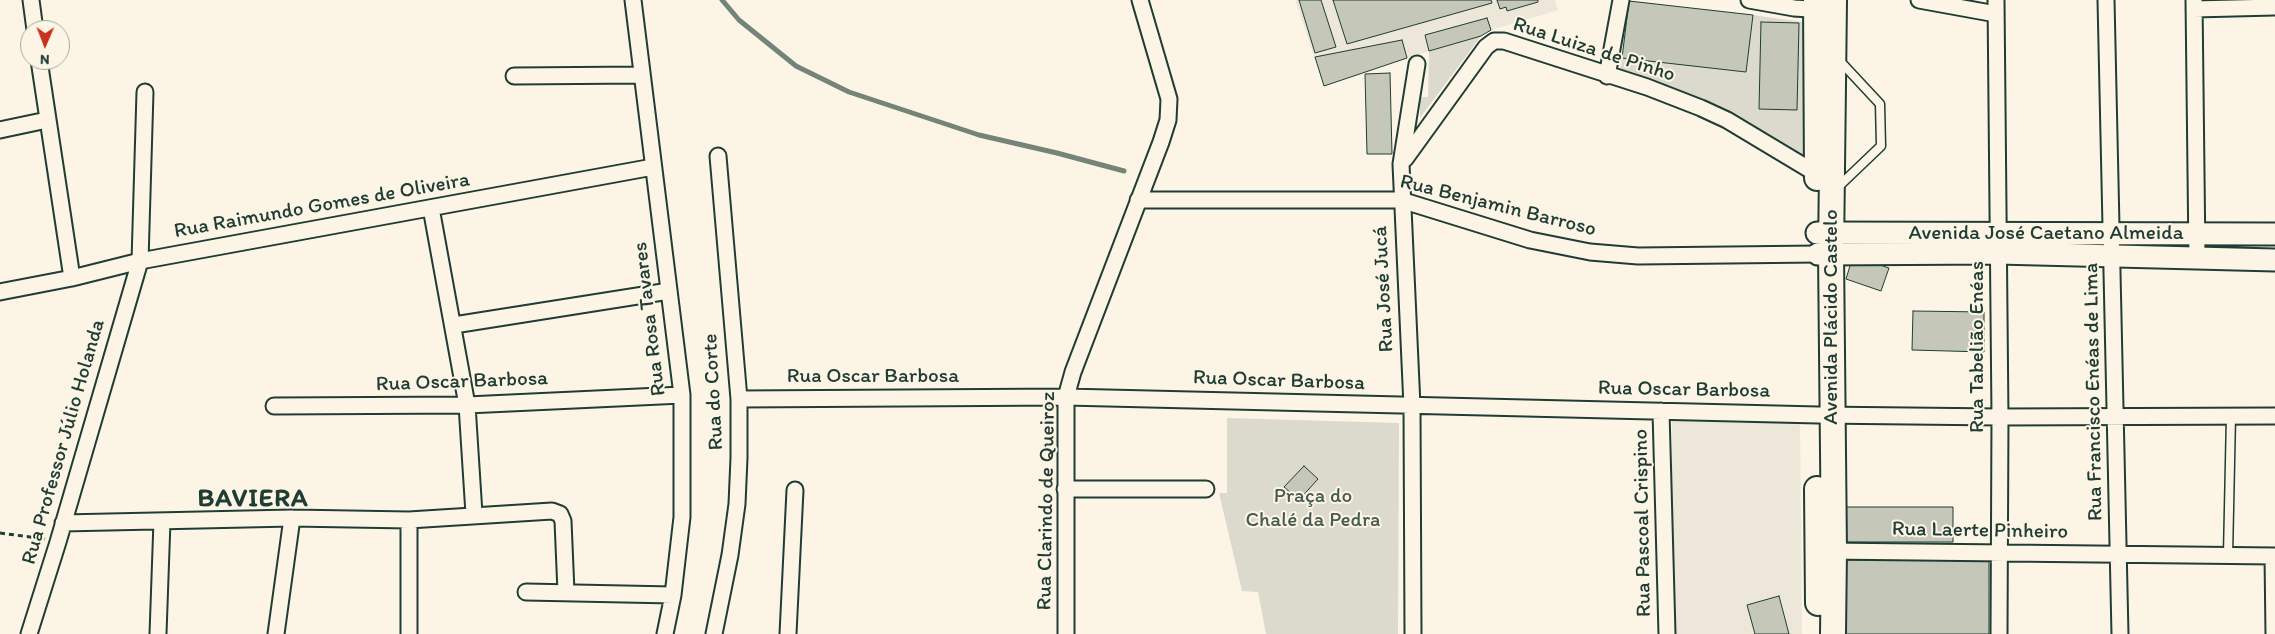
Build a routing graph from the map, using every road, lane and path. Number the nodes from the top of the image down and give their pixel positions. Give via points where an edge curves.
1 (31, 0) edge
2 (633, 0) edge
3 (1140, 0) edge
4 (1622, 0) edge
5 (1749, 0) edge
6 (1919, 0) edge
7 (2106, 0) edge
8 (2194, 4) edge
9 (1825, 5) edge
10 (1996, 7) edge
11 (2275, 8) edge
12 (34, 20) edge
13 (1834, 54) junction
14 (1417, 64) dead end
15 (40, 70) edge
16 (641, 75) junction
17 (514, 76) dead end
18 (1607, 76) junction
19 (145, 92) dead end
20 (47, 120) junction
21 (0, 130) edge
22 (718, 156) dead end
23 (1401, 164) junction
24 (653, 167) junction
25 (1817, 174) junction
26 (1832, 193) junction
27 (1138, 200) junction
28 (1401, 200) junction
29 (431, 208) junction
30 (2275, 234) edge
31 (2198, 235) junction
32 (1824, 243) junction
33 (1998, 244) junction
34 (2112, 245) junction
35 (2197, 258) junction
36 (2275, 260) edge
37 (140, 261) junction
38 (72, 278) junction
39 (669, 290) junction
40 (0, 292) edge
41 (454, 325) junction
42 (682, 395) junction
43 (1066, 397) junction
44 (739, 399) junction
45 (467, 405) junction
46 (274, 406) dead end
47 (1412, 406) junction
48 (1661, 411) junction
49 (1825, 414) junction
50 (2115, 416) junction
51 (2231, 416) junction
52 (2275, 416) edge
53 (2000, 418) junction
54 (1064, 489) junction
55 (1206, 489) dead end
56 (795, 490) dead end
57 (474, 514) junction
58 (292, 518) junction
59 (409, 520) junction
60 (162, 521) junction
61 (63, 523) junction
62 (0, 533) edge
63 (58, 542) junction
64 (1826, 551) junction
65 (1998, 552) junction
66 (2118, 554) junction
67 (2228, 555) junction
68 (2274, 556) edge
69 (526, 592) dead end
70 (566, 592) junction
71 (674, 595) junction
72 (720, 631) edge
73 (29, 634) edge
74 (158, 634) edge
75 (276, 634) edge
76 (409, 634) edge
77 (666, 634) edge
78 (788, 634) edge
79 (1066, 634) edge
80 (1413, 634) edge
81 (1667, 634) edge
82 (1818, 634) edge
83 (1833, 634) edge
84 (1998, 634) edge
85 (2120, 634) edge
86 (2274, 634) edge

1 - 12 street
2 - 16 street, Rua Rosa Tavares
3 - 27 street, Rua Clarindo de Queiroz via 1169,99 1162,142
4 - 18 street
5 - 9 street
6 - 10 street
7 - 34 street, Rua Francisco Enéas de Lima
8 - 11 street
8 - 31 street
9 - 13 main road, Avenida Plácido Castelo
9 - 25 main road, Avenida Plácido Castelo
10 - 33 street, Rua Tabelião Enéas
13 - 26 main road, Avenida Plácido Castelo
13 - 26 lane via 1880,104 1881,146
14 - 23 street, Rua José Jucá
15 - 20 street
16 - 17 street
16 - 24 street, Rua Rosa Tavares
18 - 23 street, Rua Luiza de Pinho via 1516,43 1494,41 1463,76
18 - 25 street, Rua Luiza de Pinho via 1646,87 1727,120
19 - 37 street, Rua Professor Júlio Holanda
20 - 21 street
20 - 38 street
22 - 44 street, Rua do Corte
23 - 28 street, Rua José Jucá
24 - 29 street, Rua Raimundo Gomes de Oliveira
24 - 39 street, Rua Rosa Tavares
25 - 32 main road, Avenida Plácido Castelo
26 - 32 main road, Avenida Plácido Castelo
27 - 28 street, Rua Benjamin Barroso
27 - 43 street, Rua Clarindo de Queiroz
28 - 32 street, Rua Benjamin Barroso via 1530,240 1590,252 1638,256
28 - 47 street, Rua José Jucá
29 - 37 street, Rua Raimundo Gomes de Oliveira
29 - 41 street
30 - 31 main road, Avenida José Caetano Almeida
31 - 34 main road, Avenida José Caetano Almeida
31 - 35 street
32 - 33 main road, Avenida José Caetano Almeida
32 - 49 main road, Avenida Plácido Castelo
33 - 34 main road, Avenida José Caetano Almeida
33 - 53 street, Rua Tabelião Enéas
34 - 35 main road, Avenida José Caetano Almeida
34 - 50 street, Rua Francisco Enéas de Lima
35 - 36 main road, Avenida José Caetano Almeida
37 - 38 street, Rua Raimundo Gomes de Oliveira
37 - 61 street, Rua Professor Júlio Holanda
38 - 40 street, Rua Raimundo Gomes de Oliveira
39 - 41 street
39 - 42 street, Rua Rosa Tavares
41 - 45 street
42 - 45 street, Rua Oscar Barbosa
42 - 71 street, Rua Rosa Tavares via 682,517
43 - 44 street, Rua Oscar Barbosa
43 - 47 street, Rua Oscar Barbosa
43 - 54 street, Rua Clarindo de Queiroz
44 - 72 street, Rua do Corte via 737,504
45 - 46 street, Rua Oscar Barbosa
45 - 57 street
47 - 48 street, Rua Oscar Barbosa
47 - 80 street, Rua José Jucá
48 - 49 street, Rua Oscar Barbosa
48 - 81 street, Rua Pascoal Crispino
49 - 53 street, Rua Oscar Barbosa
49 - 64 main road, Avenida Plácido Castelo
50 - 51 street, Rua Oscar Barbosa
50 - 53 street, Rua Oscar Barbosa
50 - 66 street, Rua Francisco Enéas de Lima
51 - 52 street, Rua Oscar Barbosa
51 - 67 lane
53 - 65 street, Rua Tabelião Enéas
54 - 55 street
54 - 79 street, Rua Clarindo de Queiroz
56 - 78 street
57 - 59 street
57 - 70 street via 552,511 560,514 564,526
58 - 59 street
58 - 60 street
58 - 75 street
59 - 76 street
60 - 61 street
60 - 74 street
61 - 63 street, Rua Professor Júlio Holanda
62 - 63 path
63 - 73 street, Rua Professor Júlio Holanda
64 - 65 street, Rua Laerte Pinheiro
64 - 82 main road, Avenida Plácido Castelo
64 - 83 main road, Avenida Plácido Castelo
65 - 66 street, Rua Laerte Pinheiro
65 - 84 street, Rua Tabelião Enéas
66 - 67 street, Rua Laerte Pinheiro
66 - 85 street, Rua Francisco Enéas de Lima
67 - 68 street, Rua Laerte Pinheiro
68 - 86 street
69 - 70 street
70 - 71 street
71 - 77 street, Rua Rosa Tavares

